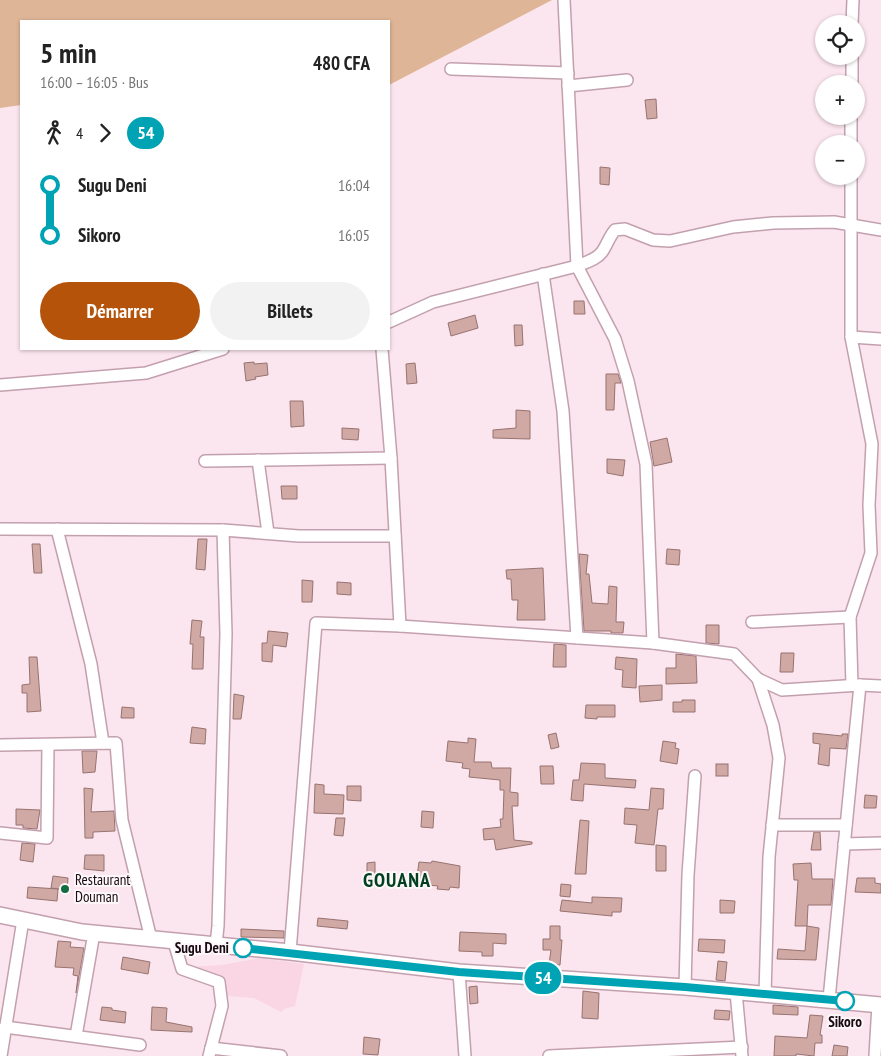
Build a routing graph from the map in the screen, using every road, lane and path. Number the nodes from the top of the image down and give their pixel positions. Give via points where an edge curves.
1 (564, 0) edge
2 (853, 0) edge
3 (852, 15) edge
4 (451, 69) dead end
5 (568, 73) junction
6 (627, 80) dead end
7 (568, 86) junction
8 (850, 185) edge
9 (850, 224) junction
10 (881, 230) edge
11 (577, 266) junction
12 (543, 274) junction
13 (390, 322) edge
14 (851, 337) junction
15 (881, 339) edge
16 (220, 350) edge
17 (382, 350) edge
18 (0, 385) edge
19 (391, 458) junction
20 (258, 460) junction
21 (205, 461) dead end
22 (0, 529) edge
23 (56, 529) junction
24 (223, 530) junction
25 (268, 533) junction
26 (395, 536) junction
27 (850, 617) junction
28 (752, 622) dead end
29 (400, 626) junction
30 (577, 638) junction
31 (653, 644) junction
32 (758, 680) junction
33 (856, 685) junction
34 (881, 686) edge
35 (103, 743) junction
36 (0, 745) edge
37 (48, 745) junction
38 (696, 776) dead end
39 (772, 825) junction
40 (846, 825) junction
41 (0, 833) edge
42 (881, 843) edge
43 (844, 844) junction
44 (0, 915) edge
45 (22, 920) junction
46 (94, 933) junction
47 (151, 939) junction
48 (174, 942) junction
49 (216, 945) junction
50 (290, 952) junction
51 (459, 972) junction
52 (685, 987) junction
53 (736, 992) junction
54 (765, 994) junction
55 (828, 999) junction
56 (880, 1004) edge
57 (5, 1027) junction
58 (76, 1036) junction
59 (140, 1045) dead end
60 (210, 1052) edge
61 (742, 1052) edge
62 (269, 1055) edge
63 (0, 1056) edge
64 (281, 1056) edge
65 (465, 1056) edge
66 (549, 1056) edge
67 (875, 1056) edge

1 - 5 street
2 - 3 street
4 - 5 street
5 - 7 street
6 - 7 street
7 - 11 street
8 - 9 street
9 - 10 street
9 - 11 street via 773,223 732,227 670,241 653,240 625,229 615,230 602,252
9 - 14 street
11 - 12 street
11 - 31 street via 615,339 628,381 646,464
12 - 13 street via 433,302
12 - 30 street via 563,411
14 - 15 street
14 - 27 street via 872,444 869,505 872,553
16 - 18 street via 146,373
17 - 19 street
19 - 20 street
19 - 26 street
20 - 21 street
20 - 25 street
22 - 23 street
23 - 24 street
23 - 35 street via 91,664
24 - 25 street
24 - 49 street via 226,634
25 - 26 street
26 - 29 street
27 - 28 street
27 - 33 street
29 - 30 street
29 - 50 street via 316,623
30 - 31 street
31 - 32 street via 734,654
32 - 33 street via 782,690
32 - 39 street via 780,758
33 - 34 street
33 - 40 street
35 - 37 street
35 - 47 street via 116,743 122,820
36 - 37 street
37 - 41 street via 48,838
38 - 52 street via 688,875
39 - 40 street
39 - 54 street
40 - 43 street
42 - 43 street
43 - 55 street
44 - 45 street
45 - 46 street
45 - 57 street
46 - 47 street
46 - 58 street
47 - 48 street
48 - 49 street
48 - 60 street via 182,969 219,982 222,1006
49 - 50 street
50 - 51 street
51 - 52 street
51 - 65 street
52 - 53 street
53 - 54 street
53 - 61 street
54 - 55 street
55 - 56 street
56 - 67 street
57 - 58 street
57 - 63 street
58 - 59 street
60 - 62 street
61 - 66 street
62 - 64 street

